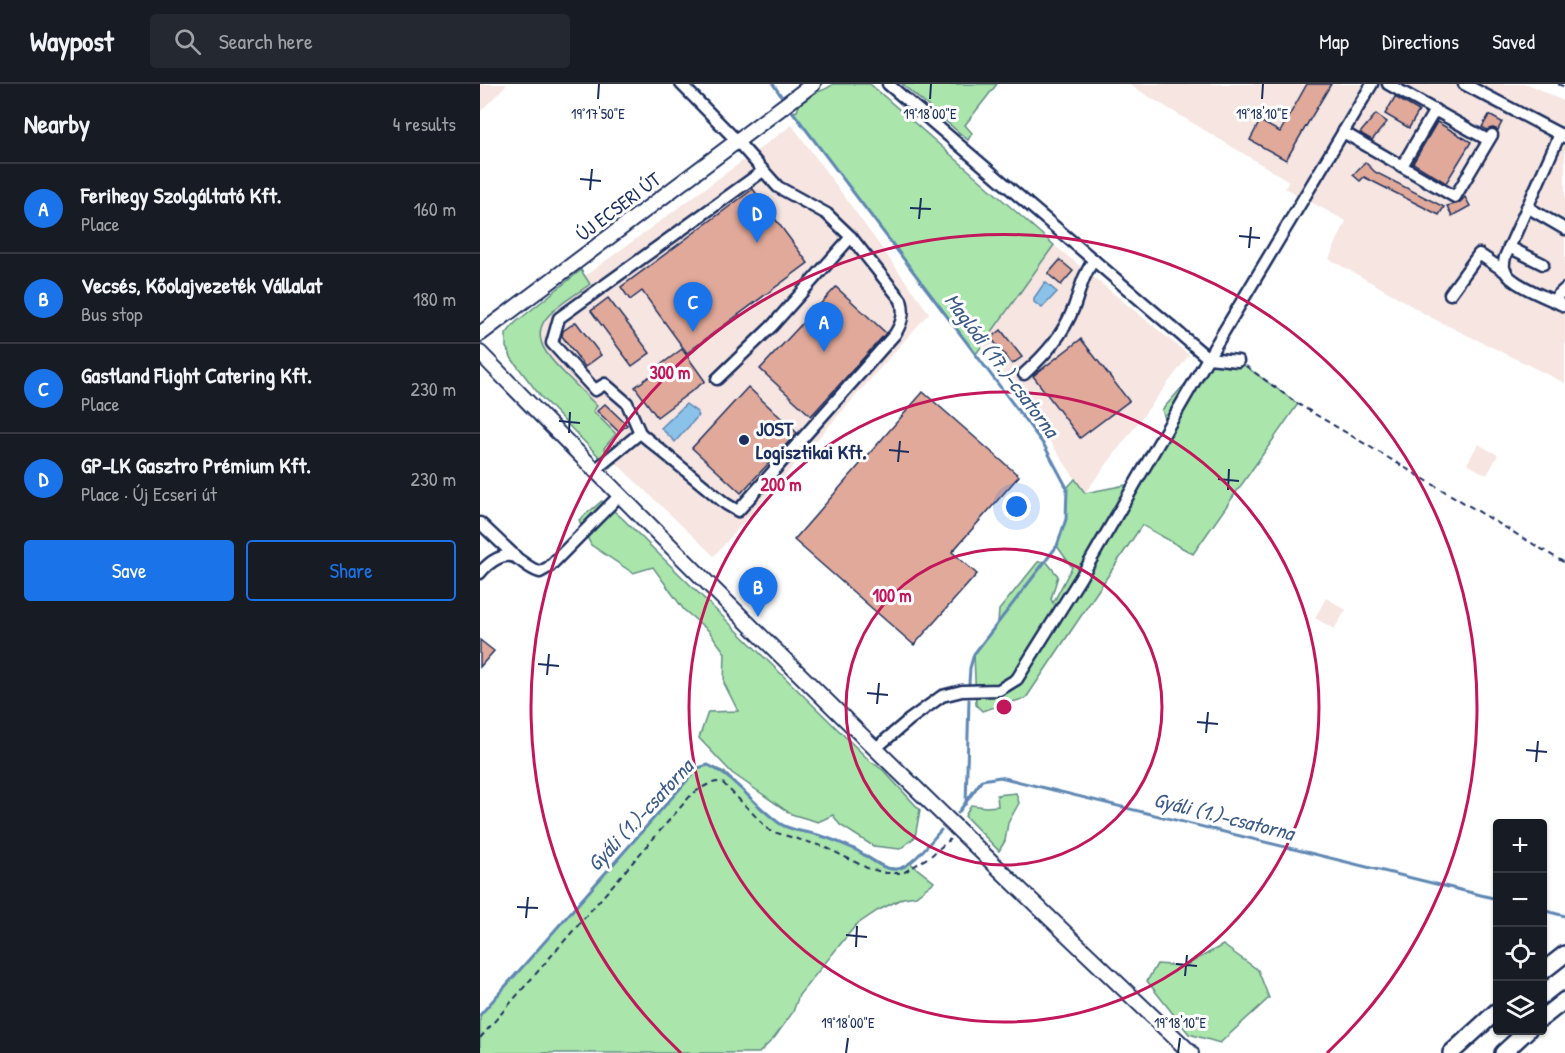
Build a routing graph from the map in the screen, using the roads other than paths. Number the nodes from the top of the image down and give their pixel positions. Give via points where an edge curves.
1 (681, 84) edge
2 (813, 84) edge
3 (888, 84) edge
4 (1386, 84) edge
5 (1464, 84) edge
6 (1370, 87) edge
7 (1435, 111) junction
8 (1343, 132) junction
9 (1562, 135) edge
10 (737, 141) junction
11 (1402, 166) junction
12 (763, 171) junction
13 (1527, 207) junction
14 (1560, 223) edge
15 (1565, 229) edge
16 (850, 237) junction
17 (1509, 247) junction
18 (1094, 260) junction
19 (1543, 264) dead end
20 (1506, 273) junction
21 (1565, 289) edge
22 (1450, 294) dead end
23 (1553, 300) junction
24 (1565, 306) edge
25 (480, 334) edge
26 (480, 353) edge
27 (1208, 358) junction
28 (1238, 360) road end
29 (1024, 374) dead end
30 (717, 379) dead end
31 (640, 433) junction
32 (595, 470) junction
33 (620, 495) junction
34 (480, 524) edge
35 (516, 557) junction
36 (480, 573) edge
37 (876, 748) junction
38 (1565, 954) edge
39 (1547, 968) edge
40 (1565, 1000) edge
41 (1547, 1014) edge
42 (1493, 1015) edge
43 (1523, 1035) edge
44 (1191, 1053) edge
45 (1451, 1053) edge
46 (1503, 1053) edge

1 - 10 lane
2 - 10 main road, ÚJ ECSERI ÚT
3 - 18 lane
4 - 6 lane
4 - 7 lane
5 - 9 lane
6 - 8 lane
7 - 11 lane
7 - 11 lane via 1490,138 1455,198
8 - 11 lane
8 - 27 lane
9 - 13 lane
10 - 12 lane
10 - 25 main road, ÚJ ECSERI ÚT
12 - 16 lane via 778,187 827,214
12 - 31 lane via 559,318 552,343 595,390 605,384 627,403
13 - 14 lane
13 - 17 lane
14 - 15 lane
16 - 30 lane via 772,326
16 - 31 lane via 901,300 900,326 738,511
17 - 19 lane
17 - 20 lane via 1504,262
18 - 27 lane
18 - 29 lane via 1059,336
20 - 22 lane via 1479,254
20 - 23 lane
21 - 23 lane
23 - 24 lane
26 - 32 main road
27 - 28 lane
27 - 37 lane via 1017,679 999,690 942,696
31 - 32 lane
32 - 33 main road
33 - 35 lane via 549,567 540,572 530,569
33 - 37 main road
34 - 35 lane
35 - 36 lane via 500,557
37 - 44 main road
38 - 39 highway
40 - 41 highway
42 - 45 highway
43 - 46 highway

